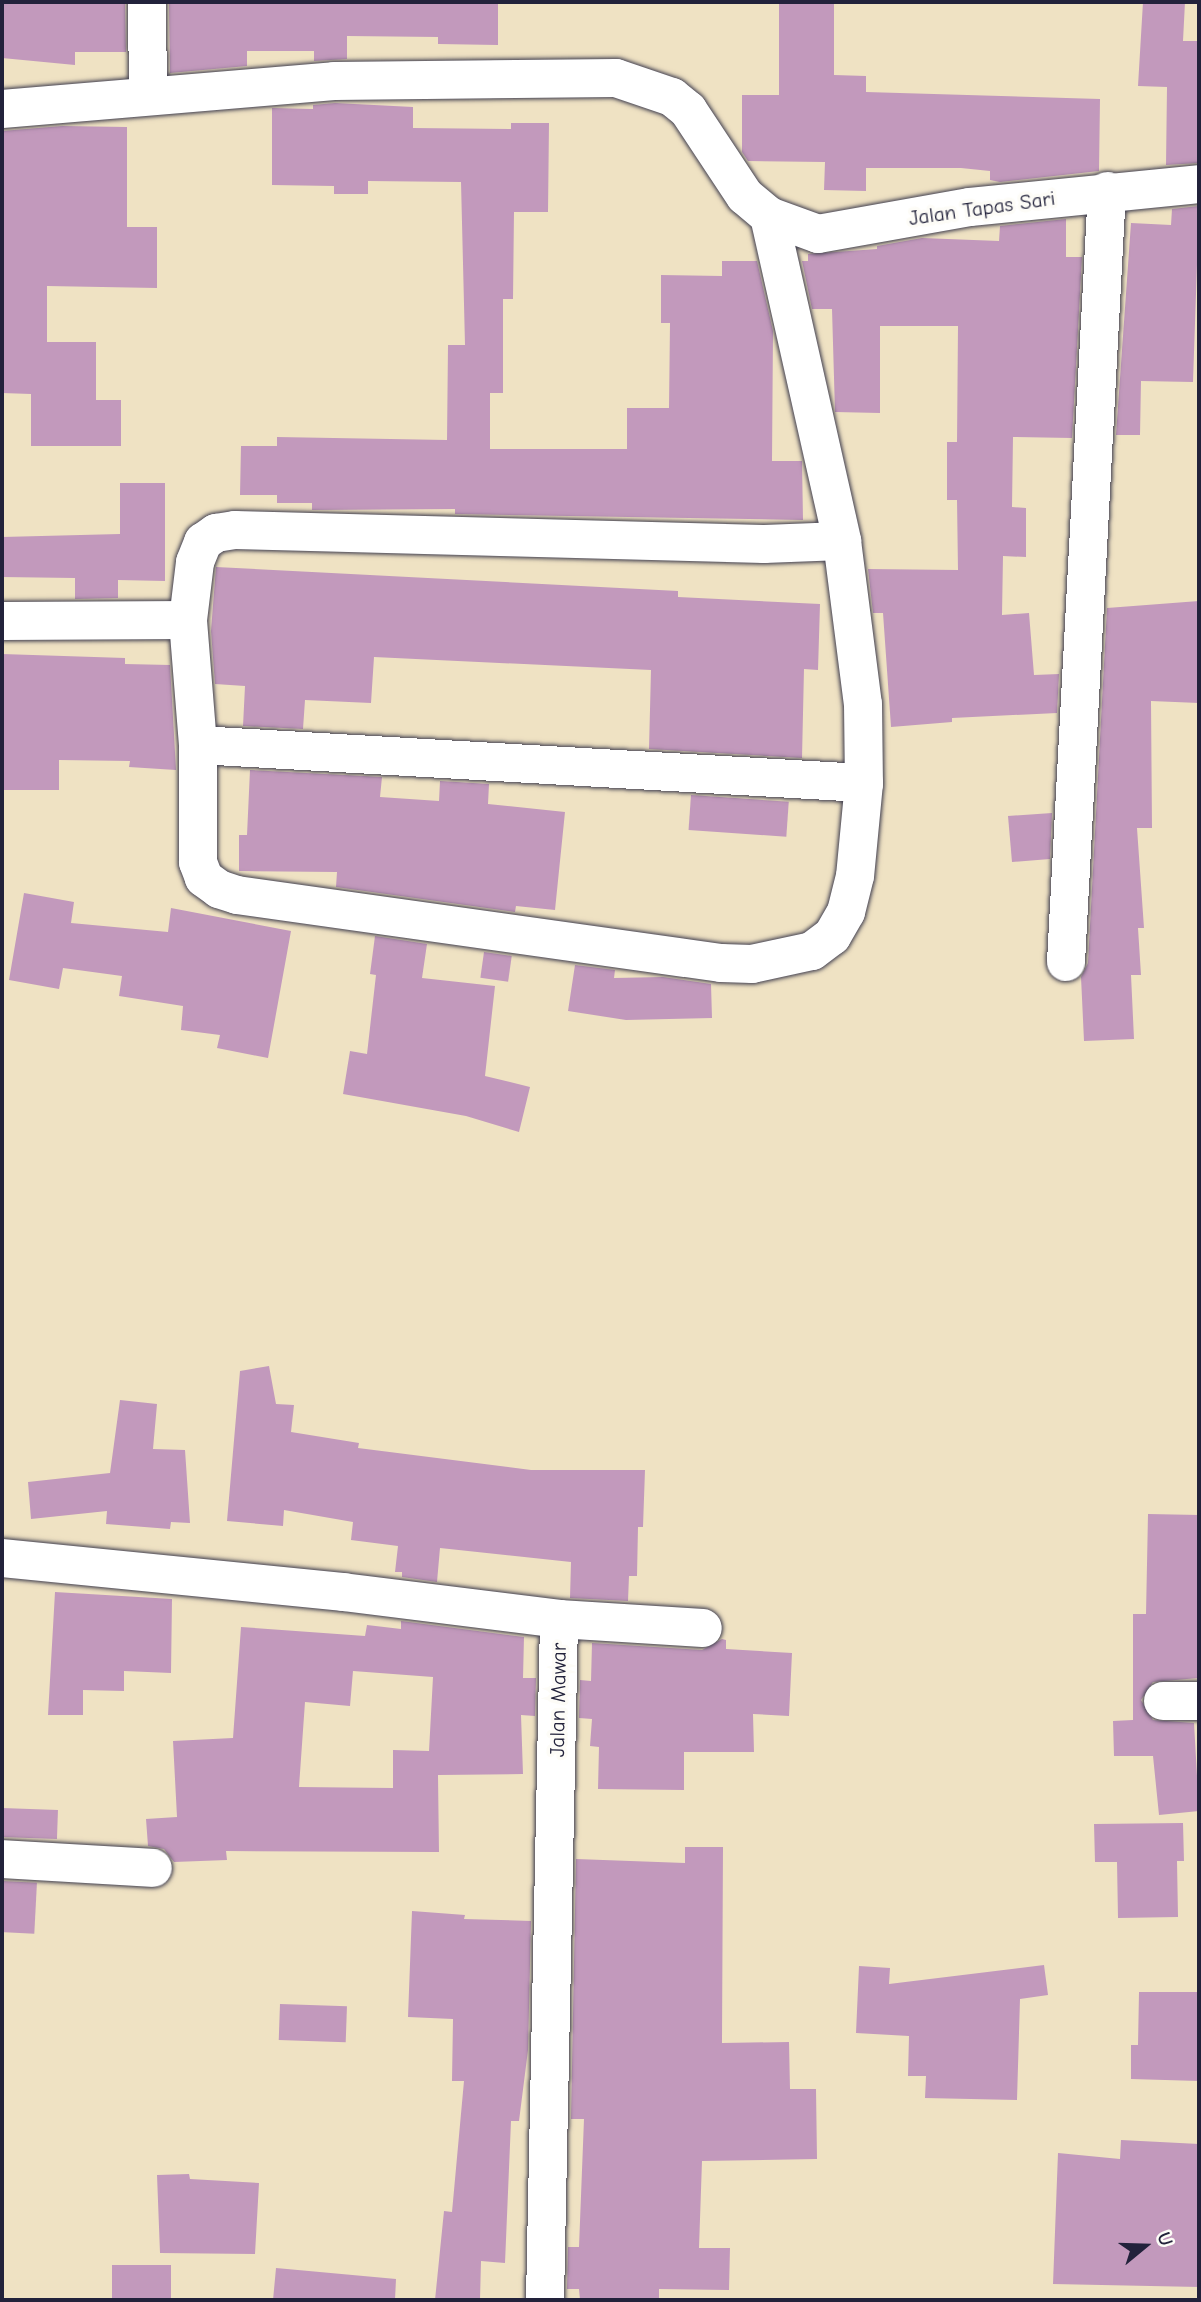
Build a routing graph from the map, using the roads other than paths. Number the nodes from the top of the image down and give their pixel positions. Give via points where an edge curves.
1 (148, 2) edge
2 (148, 95) junction
3 (2, 109) edge
4 (1199, 184) edge
5 (1107, 191) junction
6 (769, 216) junction
7 (842, 541) junction
8 (188, 620) junction
9 (2, 621) edge
10 (198, 745) junction
11 (864, 783) junction
12 (1066, 962) dead end
13 (2, 1558) edge
14 (559, 1619) junction
15 (703, 1628) dead end
16 (2, 1859) edge
17 (153, 1868) dead end
18 (545, 2300) edge

1 - 2 street
2 - 3 street, Jalan Tapas Sari
2 - 6 street, Jalan Tapas Sari via 334,81 616,78 654,87 688,110 745,196
4 - 5 street, Jalan Tapas Sari
5 - 6 street, Jalan Tapas Sari via 958,209 836,233 796,230
5 - 12 street
6 - 7 street
7 - 8 street via 764,544 235,530 216,533 203,542 195,562
7 - 11 street via 860,653
8 - 9 street
8 - 10 street
10 - 11 street
10 - 11 street via 198,862 204,878 219,889 721,963 784,959 812,950 832,936 846,912 855,876
13 - 14 street, Jalan Mawar via 343,1591
14 - 15 street
14 - 18 street, Jalan Mawar
16 - 17 street

